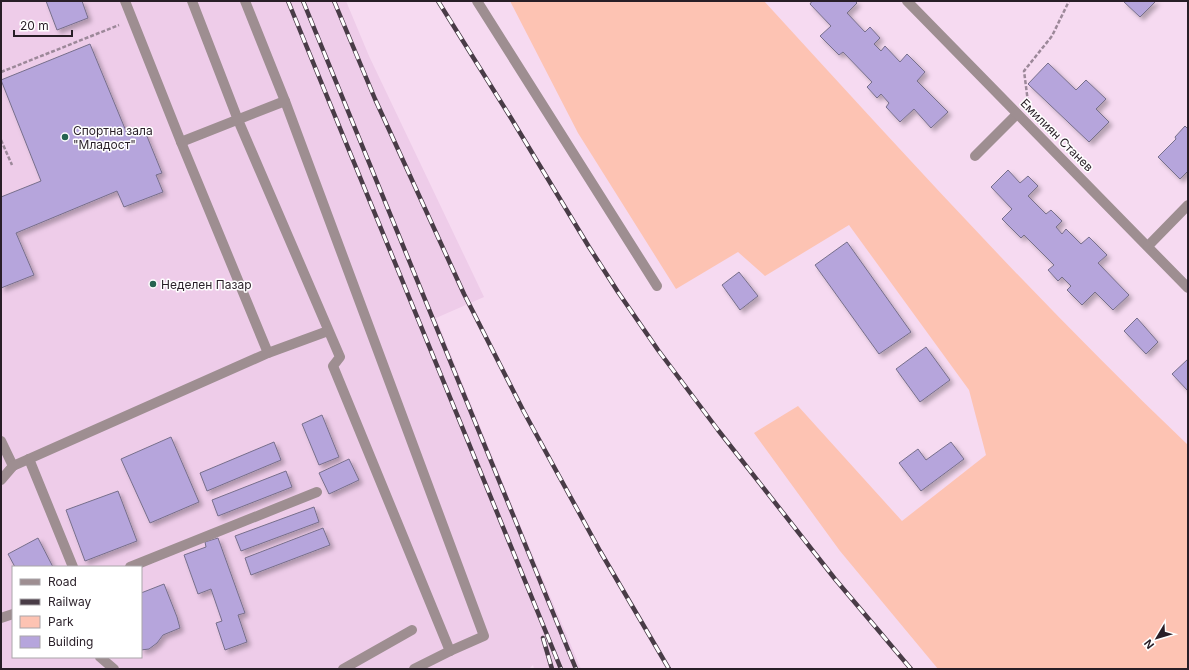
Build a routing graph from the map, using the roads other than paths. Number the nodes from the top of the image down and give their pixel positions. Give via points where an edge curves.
1 (124, 1) edge
2 (192, 1) edge
3 (245, 1) edge
4 (477, 1) edge
5 (907, 1) edge
6 (285, 101) junction
7 (1017, 114) junction
8 (238, 120) junction
9 (181, 142) junction
10 (975, 156) dead end
11 (1188, 205) edge
12 (1148, 246) junction
13 (657, 286) dead end
14 (1188, 288) edge
15 (328, 331) junction
16 (268, 353) junction
17 (1, 441) edge
18 (29, 459) junction
19 (13, 466) junction
20 (1, 480) edge
21 (317, 492) dead end
22 (73, 566) edge
23 (132, 566) edge
24 (12, 614) edge
25 (1, 618) edge
26 (412, 630) dead end
27 (450, 651) junction
28 (101, 658) edge
29 (114, 669) edge
30 (342, 669) edge
31 (414, 669) edge

1 - 9 street
2 - 8 street
3 - 6 street
4 - 13 street
5 - 7 street, Емилиян Станев
6 - 8 street
6 - 27 street via 484,636
7 - 10 street
7 - 12 street, Емилиян Станев
8 - 9 street
8 - 15 street
9 - 16 street
11 - 12 street
12 - 14 street, Емилиян Станев
15 - 16 street
15 - 27 street via 340,357 332,366
16 - 18 street
17 - 19 street
18 - 19 street
18 - 22 street
19 - 20 street
21 - 23 street
24 - 25 street
26 - 30 street
27 - 31 street
28 - 29 street

